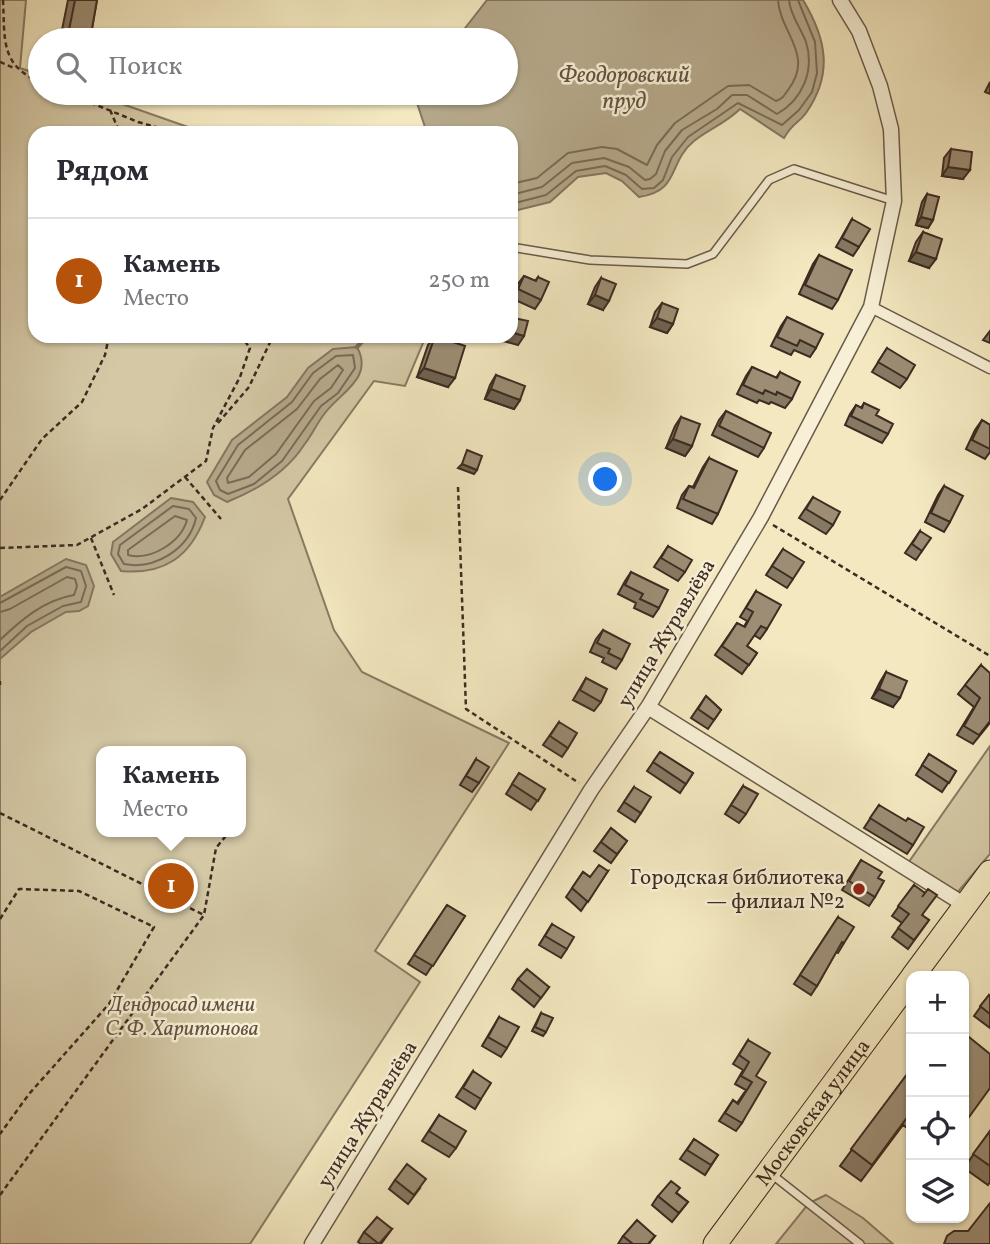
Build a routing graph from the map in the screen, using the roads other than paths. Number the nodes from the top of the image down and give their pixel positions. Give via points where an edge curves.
1 (840, 0) edge
2 (894, 201) junction
3 (518, 248) edge
4 (871, 307) junction
5 (990, 368) edge
6 (648, 706) junction
7 (990, 872) edge
8 (965, 905) junction
9 (916, 971) edge
10 (906, 985) edge
11 (769, 1173) junction
12 (312, 1244) edge
13 (715, 1244) edge
14 (860, 1244) edge

1 - 2 street, улица Журавлёва via 859,31 880,86 891,129
2 - 3 lane via 794,169 769,180 713,254 687,264 590,260
2 - 4 street, улица Журавлёва
4 - 5 street
4 - 6 street, улица Журавлёва via 761,517
6 - 8 street
6 - 12 street, улица Журавлёва via 591,790
7 - 8 main road, Московская улица
8 - 9 main road, Московская улица
10 - 11 main road, Московская улица
11 - 13 main road, Московская улица
11 - 14 lane

